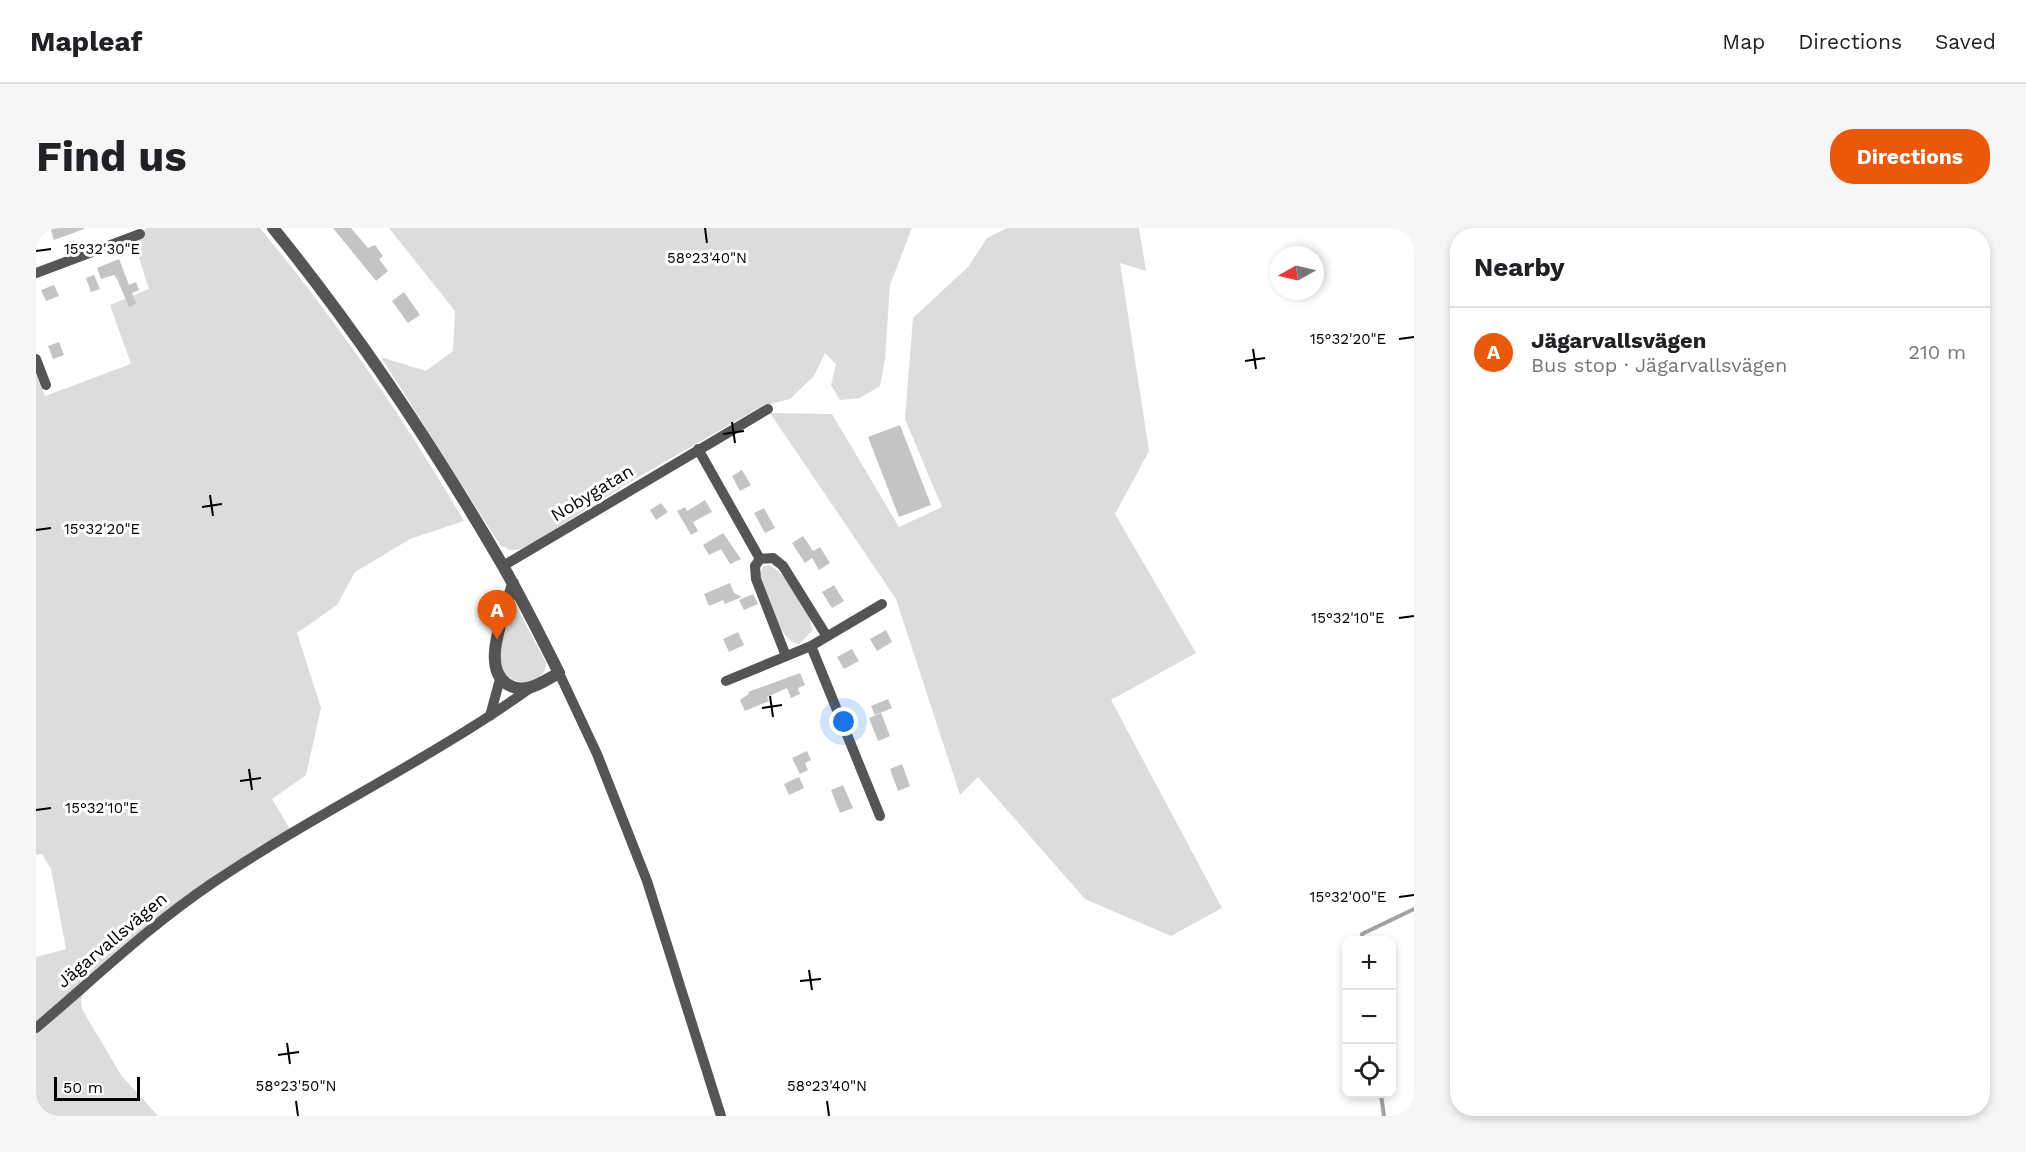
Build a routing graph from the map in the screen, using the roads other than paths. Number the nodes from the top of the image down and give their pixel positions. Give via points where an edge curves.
1 (273, 228) edge
2 (140, 234) dead end
3 (36, 273) edge
4 (36, 359) edge
5 (46, 385) dead end
6 (768, 409) dead end
7 (698, 449) junction
8 (760, 559) junction
9 (503, 566) junction
10 (513, 583) junction
11 (882, 604) dead end
12 (826, 635) junction
13 (811, 646) junction
14 (786, 656) junction
15 (559, 673) junction
16 (500, 679) junction
17 (726, 681) dead end
18 (529, 689) junction
19 (490, 716) junction
20 (880, 816) dead end
21 (36, 1028) edge
22 (721, 1116) edge

1 - 9 street via 332,303 418,425
2 - 3 street
4 - 5 street
6 - 7 street, Nobygatan
7 - 8 street
7 - 9 street, Nobygatan
8 - 12 street via 772,558 783,566
8 - 14 street via 755,567 756,579
9 - 10 street
10 - 15 street
10 - 16 street via 494,652
11 - 12 street
12 - 13 street
13 - 14 street
13 - 20 street
14 - 17 street
15 - 18 street, Jägarvallsvägen
15 - 22 street via 597,754 643,870
16 - 18 street via 513,687
16 - 19 street
18 - 19 street, Jägarvallsvägen
19 - 21 street, Jägarvallsvägen via 193,896

